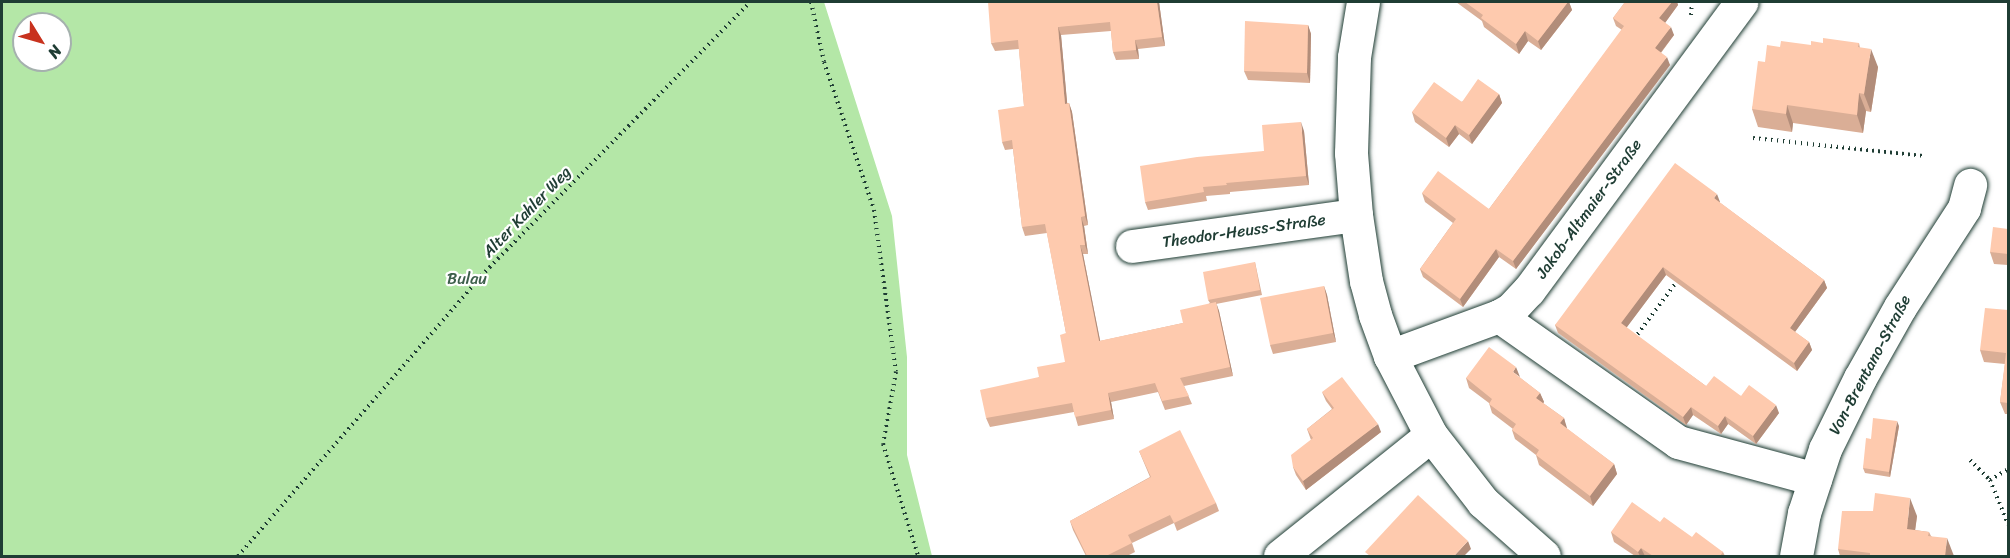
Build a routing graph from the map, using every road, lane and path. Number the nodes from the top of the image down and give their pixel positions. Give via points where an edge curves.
1 (750, 2) edge
2 (811, 2) edge
3 (1364, 2) edge
4 (1741, 2) edge
5 (1753, 138) dead end
6 (1923, 156) dead end
7 (1970, 185) dead end
8 (1356, 215) junction
9 (1132, 246) dead end
10 (1682, 274) edge
11 (1499, 316) junction
12 (1627, 349) edge
13 (1390, 356) junction
14 (1431, 435) junction
15 (1970, 460) dead end
16 (2008, 469) edge
17 (1815, 479) junction
18 (1990, 480) junction
19 (2008, 524) edge
20 (238, 556) edge
21 (918, 556) edge
22 (1280, 556) edge
23 (1544, 556) edge
24 (1796, 556) edge

1 - 20 path, Alter Kahler Weg via 481,276
2 - 21 path via 824,62 874,210 896,372 883,444
3 - 8 street via 1354,57 1351,117
4 - 11 street, Jakob-Altmaier-Straße via 1529,290
5 - 6 path
7 - 17 street, Von-Brentano-Straße via 1964,208 1860,378 1825,449
8 - 9 street, Theodor-Heuss-Straße
8 - 13 street via 1365,281
10 - 12 path
11 - 13 street, Jakob-Altmaier-Straße
11 - 17 street via 1678,442
13 - 14 street
14 - 22 street
14 - 23 street via 1483,502
15 - 18 path
16 - 18 path
17 - 24 street, Von-Brentano-Straße
18 - 19 path

